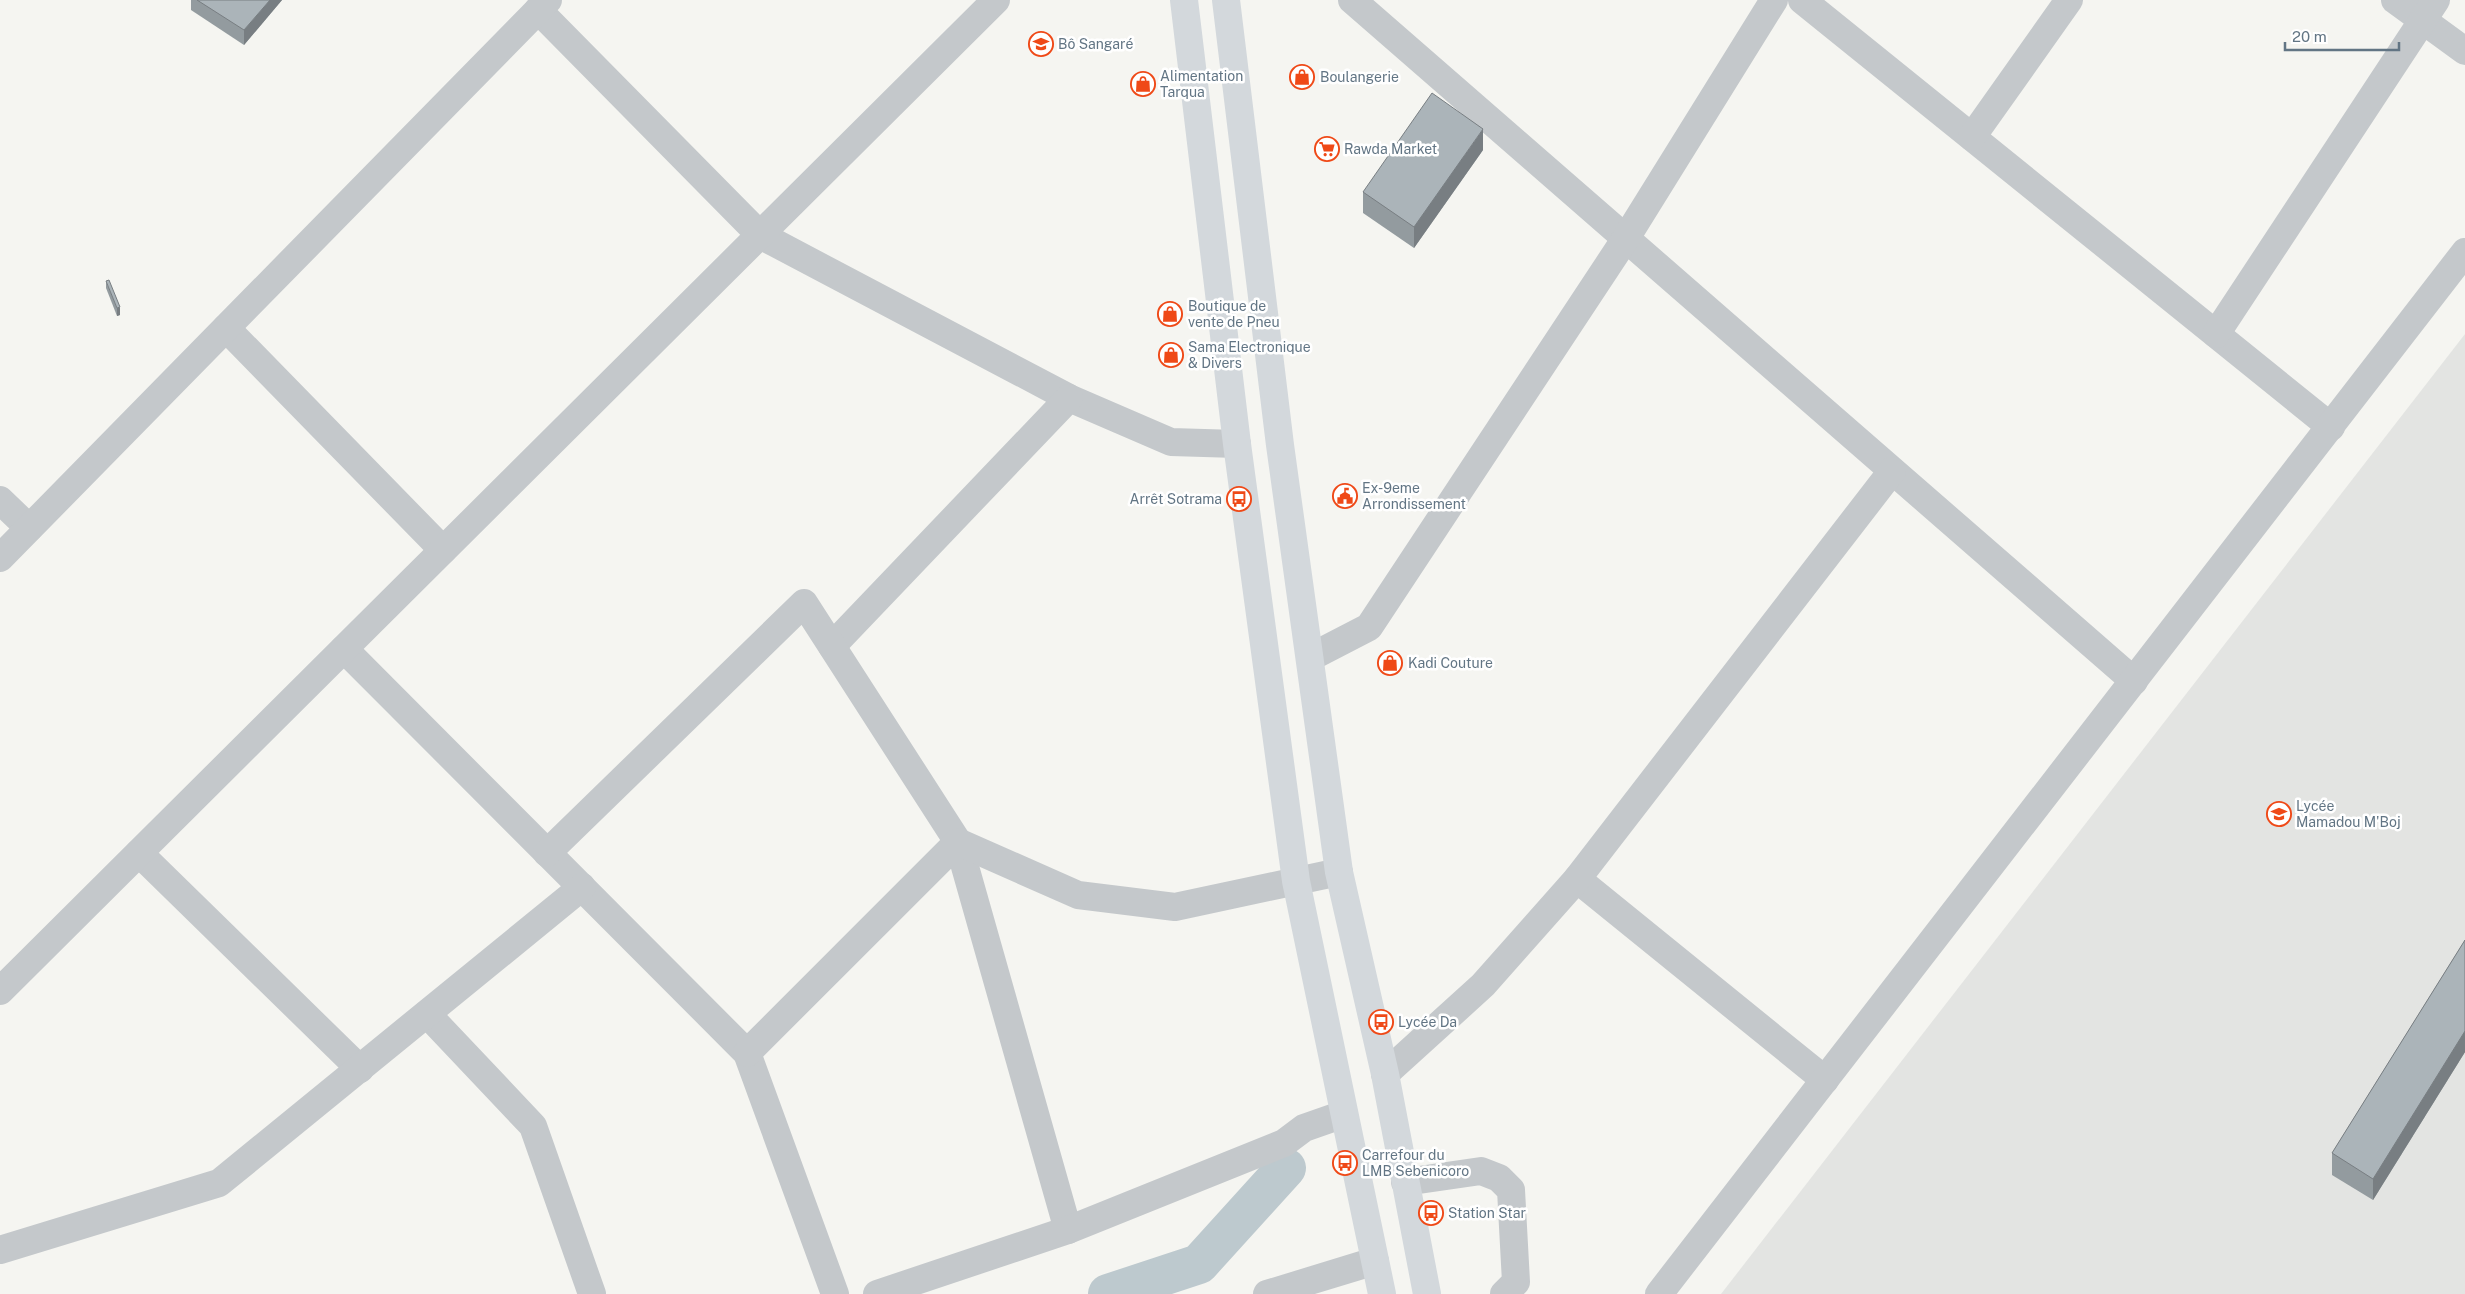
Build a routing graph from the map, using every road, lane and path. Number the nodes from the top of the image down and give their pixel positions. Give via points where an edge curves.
1 (996, 0) edge
2 (1184, 0) edge
3 (1226, 0) edge
4 (1352, 0) edge
5 (1774, 0) edge
6 (1802, 0) edge
7 (2069, 0) edge
8 (2395, 0) edge
9 (543, 5) edge
10 (2430, 10) edge
11 (2465, 51) edge
12 (1972, 137) junction
13 (760, 235) junction
14 (1626, 238) junction
15 (2465, 252) edge
16 (226, 328) junction
17 (2216, 334) junction
18 (1069, 398) junction
19 (2330, 426) junction
20 (1237, 444) junction
21 (1892, 471) junction
22 (0, 500) edge
23 (29, 528) junction
24 (443, 550) junction
25 (0, 558) edge
26 (832, 646) junction
27 (344, 648) junction
28 (1311, 657) junction
29 (2134, 681) junction
30 (958, 842) junction
31 (139, 853) junction
32 (547, 853) junction
33 (1339, 872) junction
34 (1577, 879) junction
35 (1296, 882) junction
36 (582, 887) junction
37 (0, 991) edge
38 (427, 1014) junction
39 (747, 1053) junction
40 (360, 1069) junction
41 (1384, 1074) junction
42 (1825, 1080) junction
43 (1344, 1114) junction
44 (1405, 1182) junction
45 (1068, 1230) junction
46 (0, 1250) edge
47 (1375, 1261) junction
48 (592, 1294) edge
49 (835, 1294) edge
50 (877, 1294) edge
51 (1267, 1294) edge
52 (1382, 1294) edge
53 (1427, 1294) edge
54 (1504, 1294) edge
55 (1659, 1294) edge

1 - 13 street
2 - 20 highway
3 - 28 highway via 1280,445
4 - 14 street
5 - 14 street
6 - 12 street
7 - 12 street
8 - 10 street
9 - 13 street
9 - 16 street
10 - 11 street
10 - 17 street
12 - 17 street
13 - 18 street
13 - 24 street
14 - 21 street
14 - 28 street via 1369,626
15 - 19 street
16 - 23 street
16 - 24 street
17 - 19 street
18 - 20 street via 1170,442
18 - 26 street
19 - 29 street
20 - 35 highway
21 - 29 street
21 - 34 street
22 - 23 street
23 - 25 street
24 - 27 street
26 - 30 street
26 - 32 street via 804,604
27 - 31 street
27 - 32 street
28 - 33 highway
29 - 42 street
30 - 35 street via 1078,895 1175,907
30 - 39 street
30 - 45 street
31 - 37 street
31 - 40 street
32 - 36 street
33 - 35 street
33 - 41 highway
34 - 41 street via 1483,985
34 - 42 street
35 - 43 highway
36 - 38 street
36 - 39 street
38 - 40 street
38 - 48 street via 533,1126
39 - 49 street
40 - 46 street via 219,1184
41 - 44 highway
42 - 55 street
43 - 45 street via 1304,1128 1284,1142
43 - 47 highway
44 - 53 highway
44 - 54 street via 1481,1171 1499,1178 1511,1190 1516,1282
45 - 50 street
47 - 51 street
47 - 52 highway

